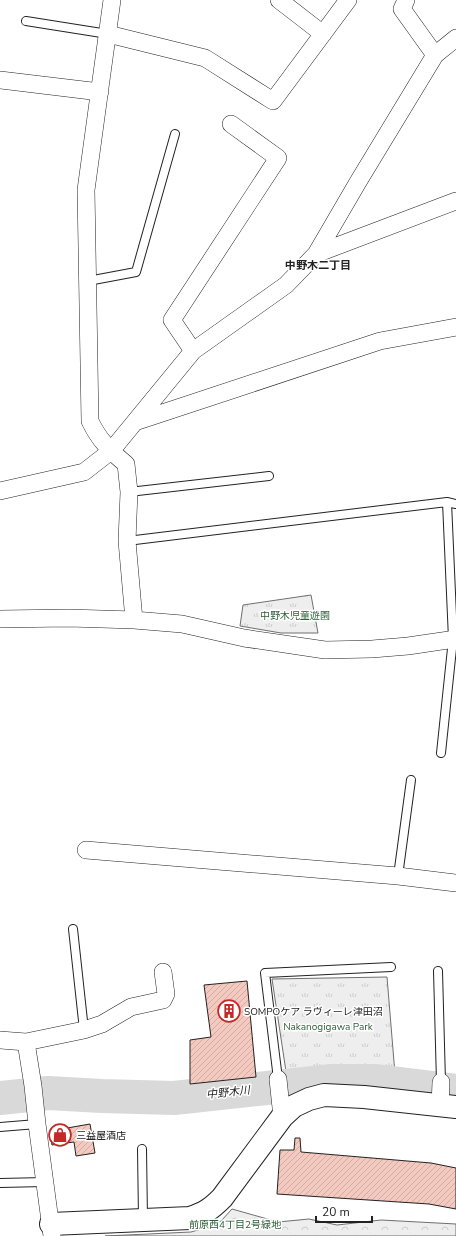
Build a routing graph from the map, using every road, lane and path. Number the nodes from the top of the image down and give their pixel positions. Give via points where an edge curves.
1 (112, 0) edge
2 (279, 0) edge
3 (348, 0) edge
4 (406, 0) edge
5 (26, 21) dead end
6 (108, 34) junction
7 (323, 34) junction
8 (456, 38) edge
9 (435, 55) junction
10 (0, 80) edge
11 (100, 92) junction
12 (231, 124) dead end
13 (175, 134) dead end
14 (456, 201) edge
15 (316, 254) junction
16 (88, 282) junction
17 (456, 327) edge
18 (193, 351) junction
19 (135, 422) junction
20 (111, 451) junction
21 (269, 476) dead end
22 (0, 491) edge
23 (129, 492) junction
24 (447, 502) junction
25 (456, 504) edge
26 (127, 541) junction
27 (0, 619) edge
28 (134, 620) junction
29 (454, 639) edge
30 (441, 753) dead end
31 (411, 780) dead end
32 (86, 850) dead end
33 (398, 876) junction
34 (456, 884) edge
35 (73, 929) dead end
36 (391, 967) dead end
37 (438, 971) dead end
38 (163, 972) dead end
39 (84, 1030) junction
40 (0, 1040) edge
41 (26, 1042) junction
42 (279, 1086) joint
43 (444, 1097) edge
44 (36, 1117) junction
45 (282, 1117) junction
46 (0, 1127) edge
47 (142, 1149) dead end
48 (45, 1182) junction
49 (0, 1183) edge
50 (143, 1219) junction
51 (52, 1230) edge

1 - 6 street
2 - 7 street
3 - 7 street
4 - 9 street via 402,9
5 - 6 lane
6 - 7 street via 205,58 273,100
6 - 11 street
8 - 9 street
9 - 15 street
10 - 11 street
11 - 16 street via 86,190
12 - 18 street via 278,158 172,320
13 - 16 lane via 136,272
14 - 15 street
15 - 18 street via 286,284
16 - 20 street via 90,420 96,433
17 - 19 street via 380,341
18 - 19 street
19 - 20 street
20 - 22 street via 84,472
20 - 23 street via 126,464
21 - 23 lane
23 - 26 street
24 - 25 lane
24 - 26 lane
24 - 29 lane
26 - 28 street
27 - 28 street
28 - 29 street via 182,624 244,638 325,650 408,646
29 - 30 lane
31 - 33 lane
32 - 33 street
33 - 34 street
35 - 39 lane
36 - 42 lane via 265,973
37 - 43 lane
38 - 39 street via 166,994 163,1000 132,1007 102,1024
39 - 41 street
40 - 41 street
41 - 44 street
42 - 45 street
43 - 45 street via 324,1095 294,1106
44 - 46 lane
44 - 48 street
45 - 50 street via 212,1209 190,1218
47 - 50 lane
48 - 49 lane
48 - 51 street
50 - 51 street

